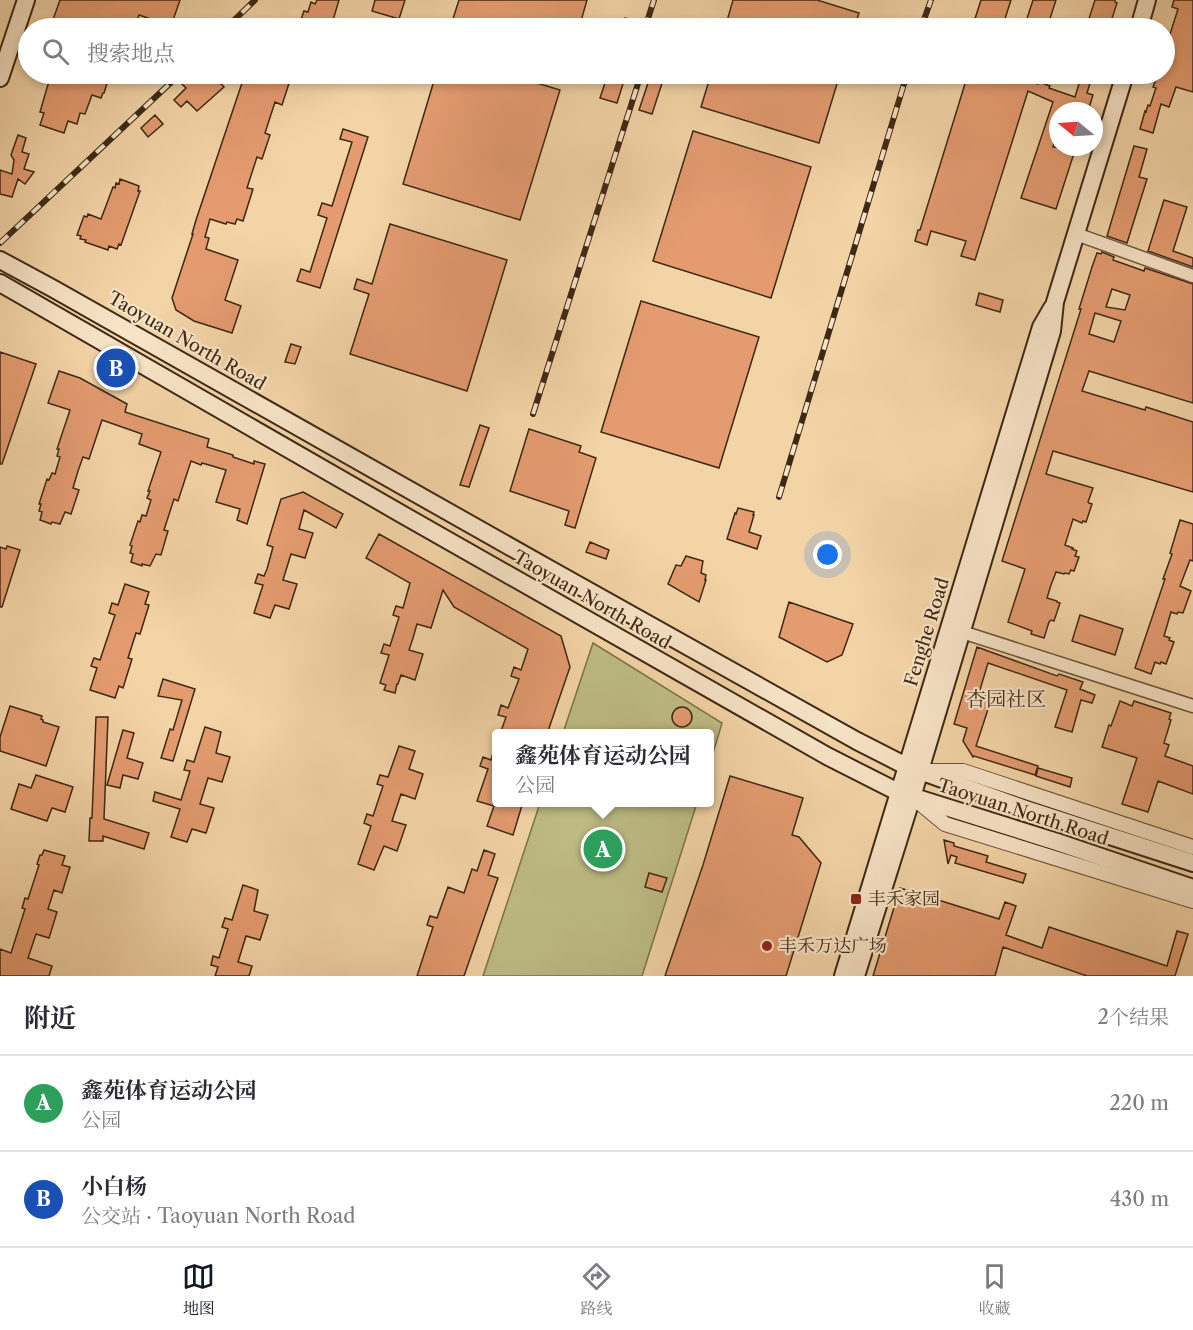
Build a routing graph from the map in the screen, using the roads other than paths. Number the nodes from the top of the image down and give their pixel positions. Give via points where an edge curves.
1 (26, 0) edge
2 (1147, 0) edge
3 (20, 18) edge
4 (1141, 18) edge
5 (18, 24) edge
6 (0, 78) edge
7 (1122, 84) edge
8 (1076, 234) junction
9 (0, 260) edge
10 (1193, 276) edge
11 (0, 283) edge
12 (1055, 302) junction
13 (962, 632) junction
14 (1193, 706) edge
15 (913, 768) junction
16 (905, 794) junction
17 (1193, 847) edge
18 (1193, 863) edge
19 (1193, 888) edge
20 (1193, 901) edge
21 (843, 976) edge
22 (856, 976) edge

1 - 3 main road
2 - 4 main road
5 - 6 main road
7 - 8 main road, Fenghe Road
8 - 10 street
8 - 12 main road, Fenghe Road
9 - 15 main road, Taoyuan North Road via 563,577
11 - 16 main road, Taoyuan North Road via 827,756
12 - 13 main road, Fenghe Road via 1052,331
12 - 15 main road, Fenghe Road via 1041,327
13 - 14 street
13 - 15 main road, Fenghe Road
15 - 16 main road, Fenghe Road
15 - 17 street via 963,771
15 - 18 main road, Taoyuan North Road
16 - 19 main road, Taoyuan North Road
16 - 20 street via 945,824
16 - 21 main road, Fenghe Road
16 - 22 main road, Fenghe Road

